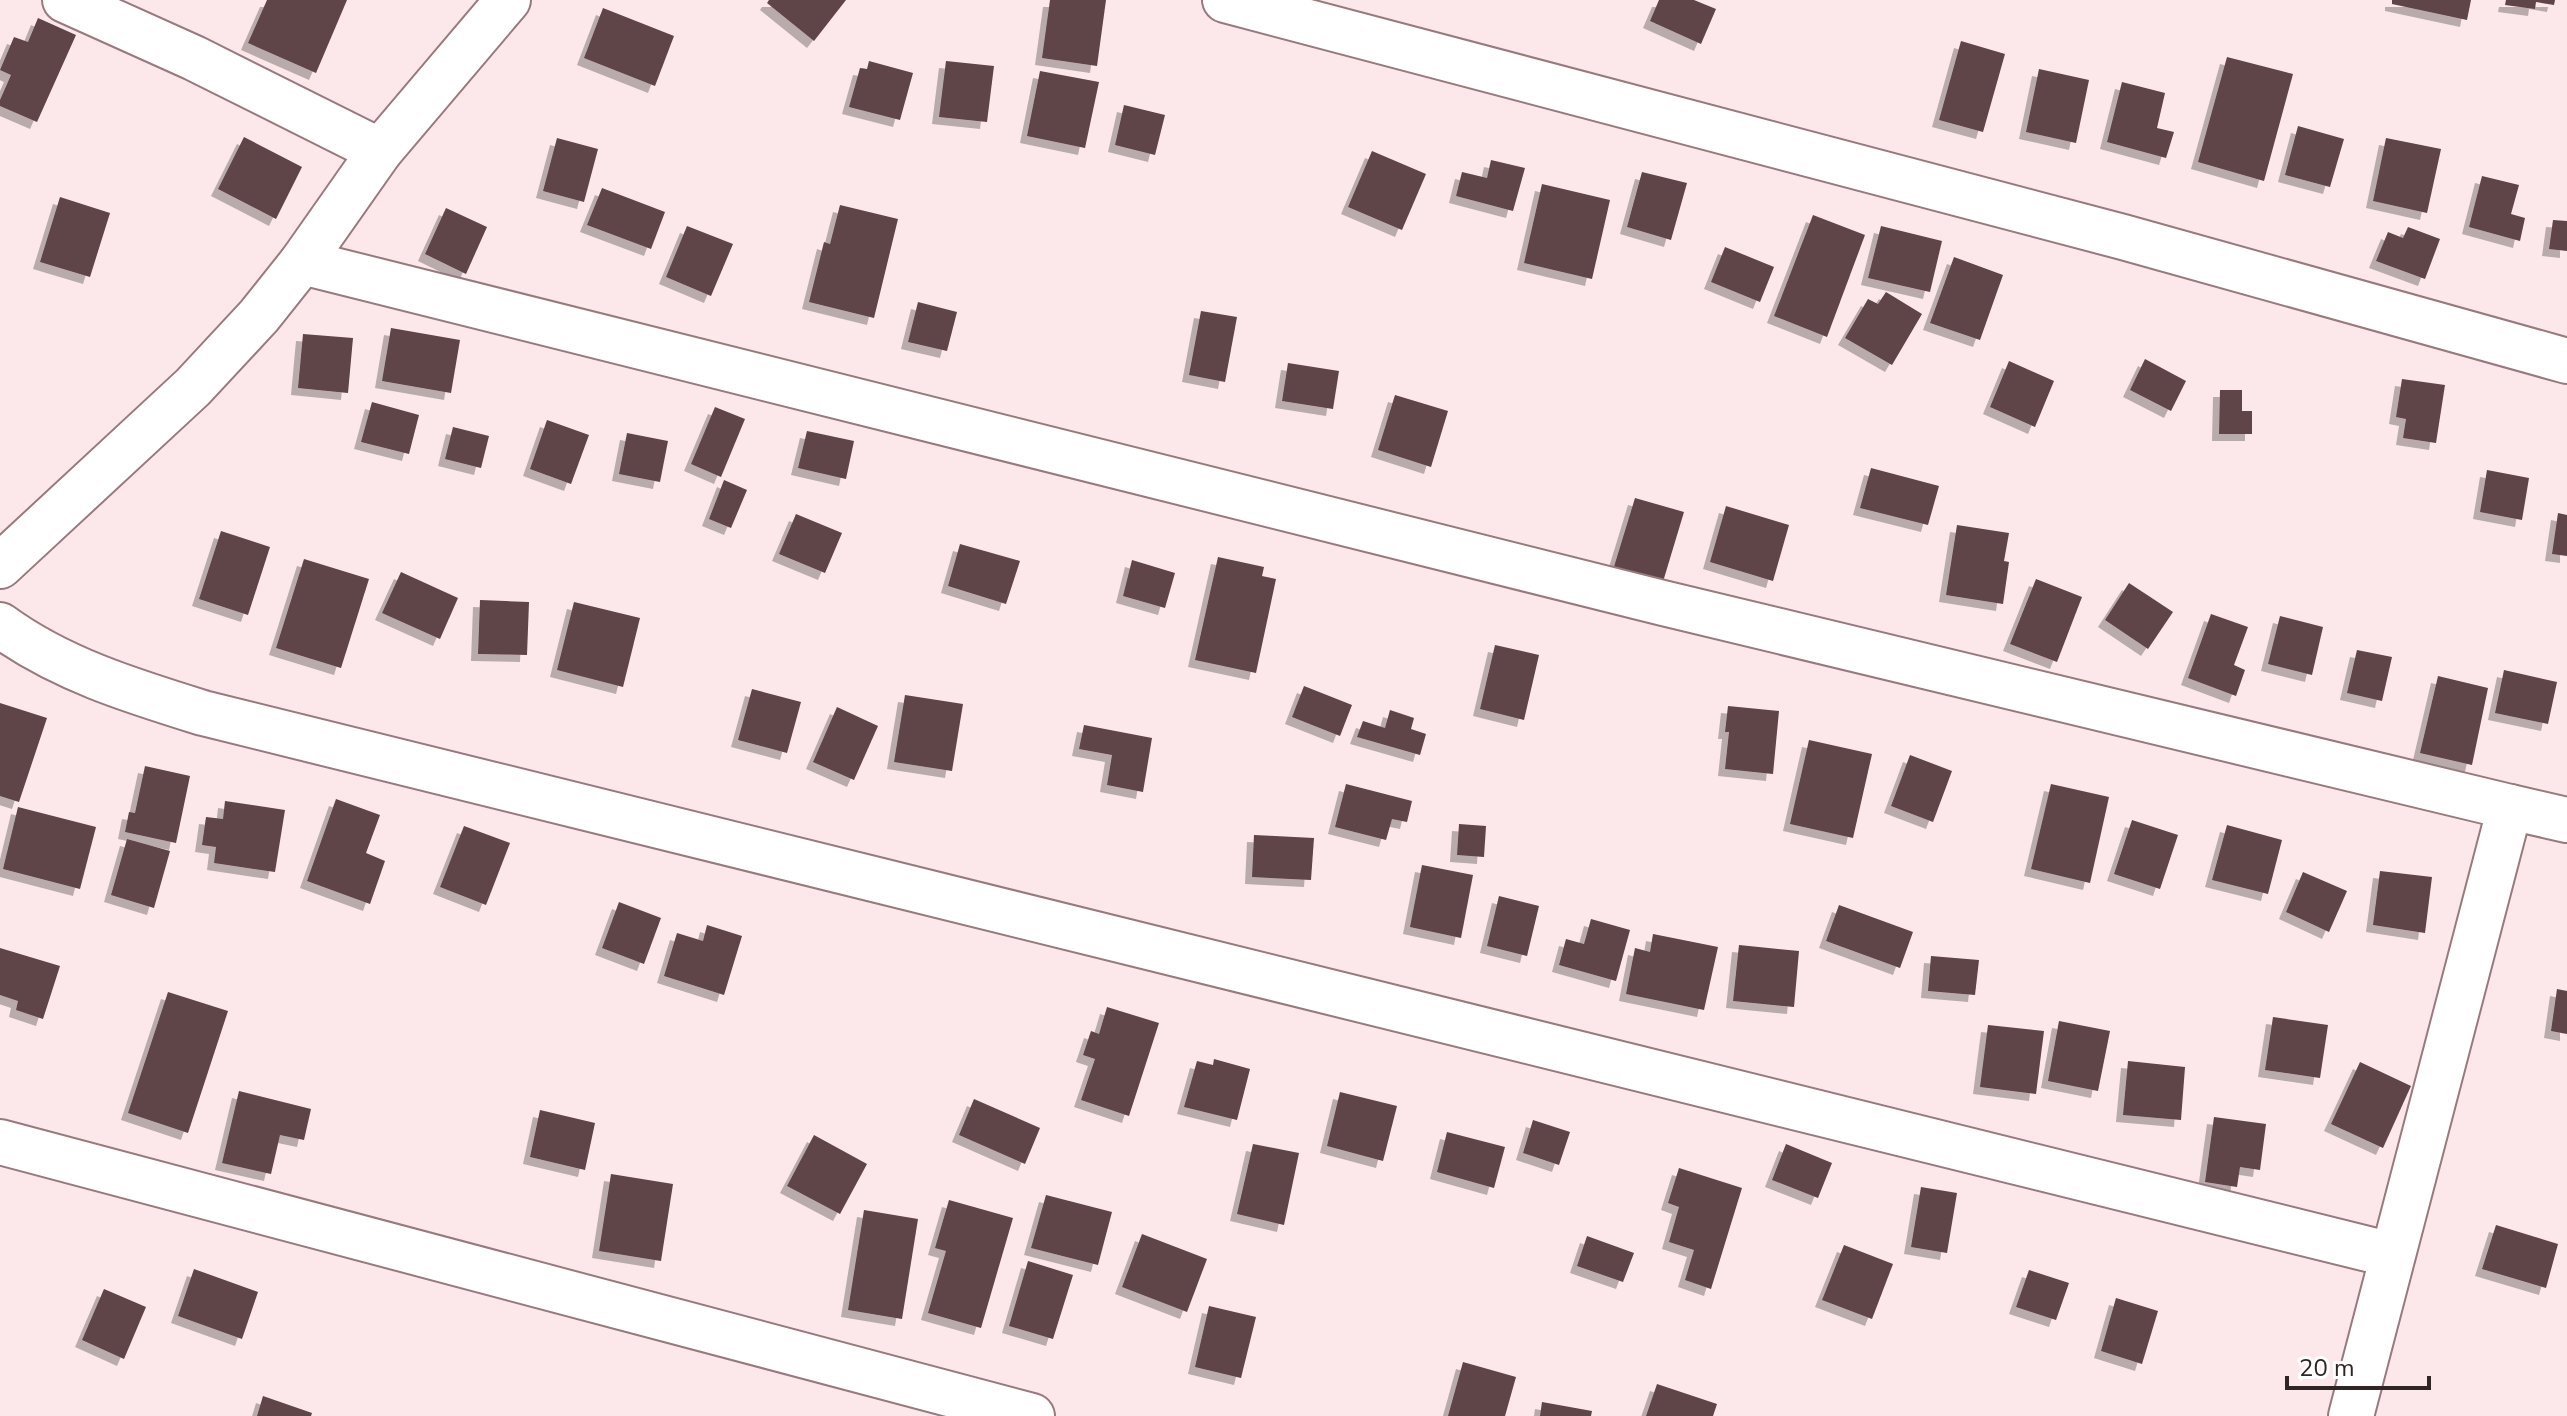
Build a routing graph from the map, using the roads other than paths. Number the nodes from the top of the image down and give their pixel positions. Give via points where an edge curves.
1 (65, 0) edge
2 (508, 0) edge
3 (1225, 0) edge
4 (380, 151) junction
5 (302, 262) junction
6 (2567, 361) edge
7 (0, 566) edge
8 (0, 625) edge
9 (2510, 807) junction
10 (2567, 820) edge
11 (0, 1142) edge
12 (2392, 1255) junction
13 (934, 1404) edge
14 (1032, 1416) edge
15 (2351, 1416) edge

1 - 4 street
2 - 4 street
3 - 6 street via 2123,237
4 - 5 street
5 - 7 street via 193,387
5 - 9 street via 1663,603
8 - 12 street via 105,682 203,713
9 - 10 street
9 - 12 street
11 - 13 street
12 - 15 street
13 - 14 street

